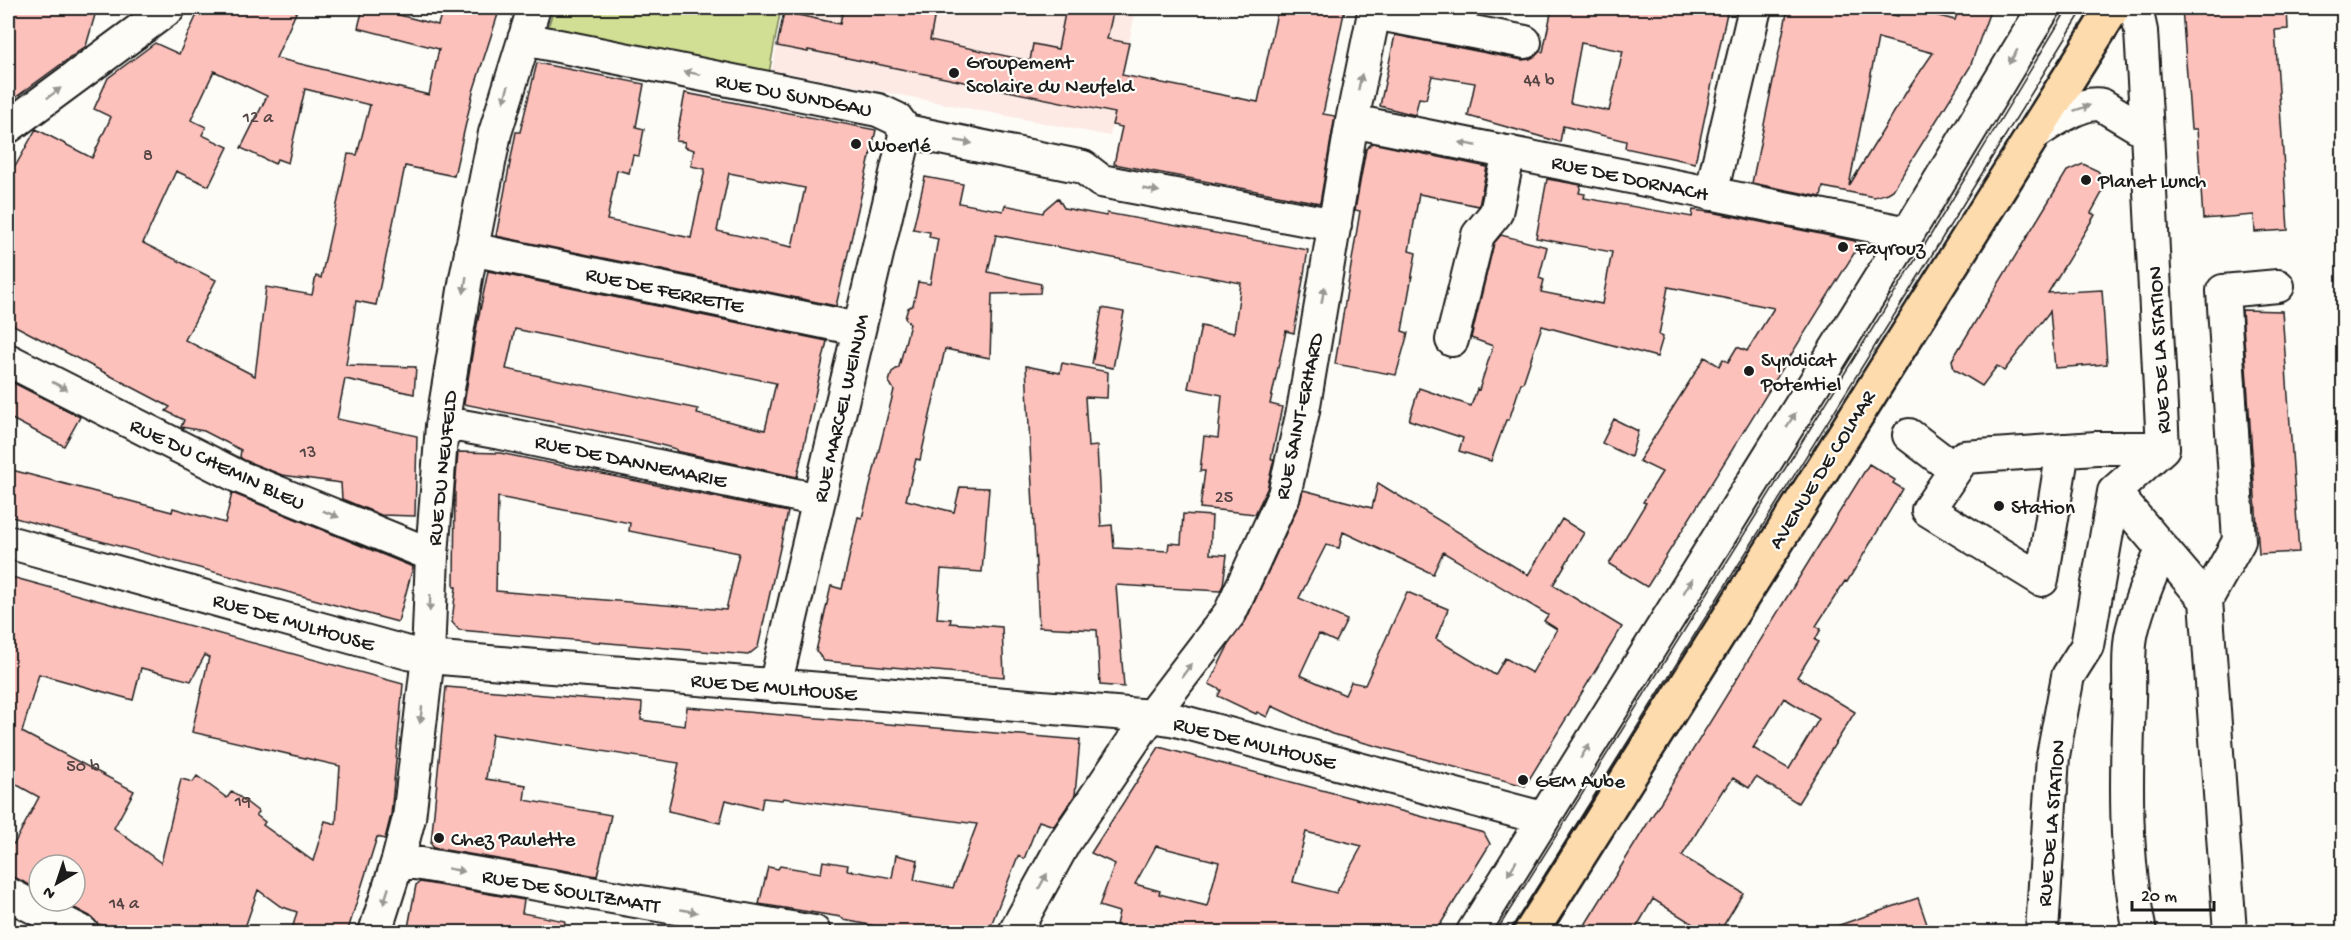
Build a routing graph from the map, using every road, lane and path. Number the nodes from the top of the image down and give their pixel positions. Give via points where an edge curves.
1 (169, 8) edge
2 (534, 8) edge
3 (1755, 8) edge
4 (2044, 8) edge
5 (2113, 8) edge
6 (2136, 8) edge
7 (1375, 10) edge
8 (524, 39) junction
9 (1525, 42) dead end
10 (1352, 121) junction
11 (8, 127) edge
12 (906, 131) junction
13 (2147, 132) junction
14 (2031, 136) junction
15 (1509, 152) junction
16 (1711, 194) junction
17 (1335, 225) junction
18 (1908, 233) junction
19 (471, 249) junction
20 (2278, 286) dead end
21 (858, 329) junction
22 (1452, 340) dead end
23 (8, 360) edge
24 (442, 426) junction
25 (1910, 435) dead end
26 (2163, 448) junction
27 (2063, 450) junction
28 (1955, 470) junction
29 (2114, 492) junction
30 (819, 500) junction
31 (8, 542) edge
32 (2163, 549) junction
33 (432, 555) junction
34 (2206, 600) junction
35 (428, 657) junction
36 (775, 686) junction
37 (1152, 716) junction
38 (1542, 819) junction
39 (398, 860) junction
40 (8, 894) edge
41 (82, 933) edge
42 (375, 933) edge
43 (814, 933) edge
44 (1015, 933) edge
45 (1473, 933) edge
46 (1531, 933) edge
47 (2042, 933) edge
48 (2139, 933) edge
49 (2230, 933) edge

11 -> 1 street
2 - 8 street, RUE DU NEUFELD
3 - 16 street
4 -> 18 street
5 - 14 main road, AVENUE DE COLMAR
6 - 13 street, RUE DE LA STATION
7 - 9 street
10 -> 7 street, RUE SAINT-ERHARD
12 -> 8 street, RUE DU SUNDGAU via 897,119 878,110
8 -> 19 street, RUE DU NEUFELD via 495,133
15 -> 10 street, RUE DE DORNACH
10 - 17 street, RUE SAINT-ERHARD
12 -> 17 street, RUE DU SUNDGAU via 1083,167 1101,181
12 - 21 street, RUE MARCEL WEINUM
14 -> 13 street via 2065,114 2095,104
13 - 26 street, RUE DE LA STATION
14 - 46 main road, AVENUE DE COLMAR
15 - 16 street, RUE DE DORNACH
15 - 22 street via 1496,213 1478,235
16 - 18 street, RUE DE DORNACH
37 -> 17 street, RUE SAINT-ERHARD via 1230,613 1284,495 1304,411
38 -> 18 street
19 - 21 street, RUE DE FERRETTE
19 -> 24 street, RUE DU NEUFELD
20 - 34 street via 2223,291 2239,541
21 - 30 street, RUE MARCEL WEINUM
23 -> 33 street, RUE DU CHEMIN BLEU via 237,476
24 - 30 street, RUE DE DANNEMARIE via 506,434
24 - 33 street, RUE DU NEUFELD
25 - 28 street
26 - 27 street
26 - 29 street, RUE DE LA STATION
27 - 28 street via 1964,457
27 - 28 street via 2042,580 1928,510
29 - 32 street
29 - 47 street, RUE DE LA STATION via 2086,646 2068,676 2053,756
30 - 36 street, RUE MARCEL WEINUM
31 - 35 street, RUE DE MULHOUSE
32 - 34 street
32 - 48 street via 2145,586 2132,633 2128,845
33 -> 35 street, RUE DU NEUFELD
34 - 49 street
35 - 36 street, RUE DE MULHOUSE
35 -> 39 street, RUE DU NEUFELD via 409,818
36 - 37 street, RUE DE MULHOUSE
37 - 38 street, RUE DE MULHOUSE via 1312,755
44 -> 37 street, RUE SAINT-ERHARD via 1064,843
38 -> 45 street
39 -> 42 street, RUE DU NEUFELD
39 -> 43 street, RUE DE SOULTZMATT
40 - 41 street

